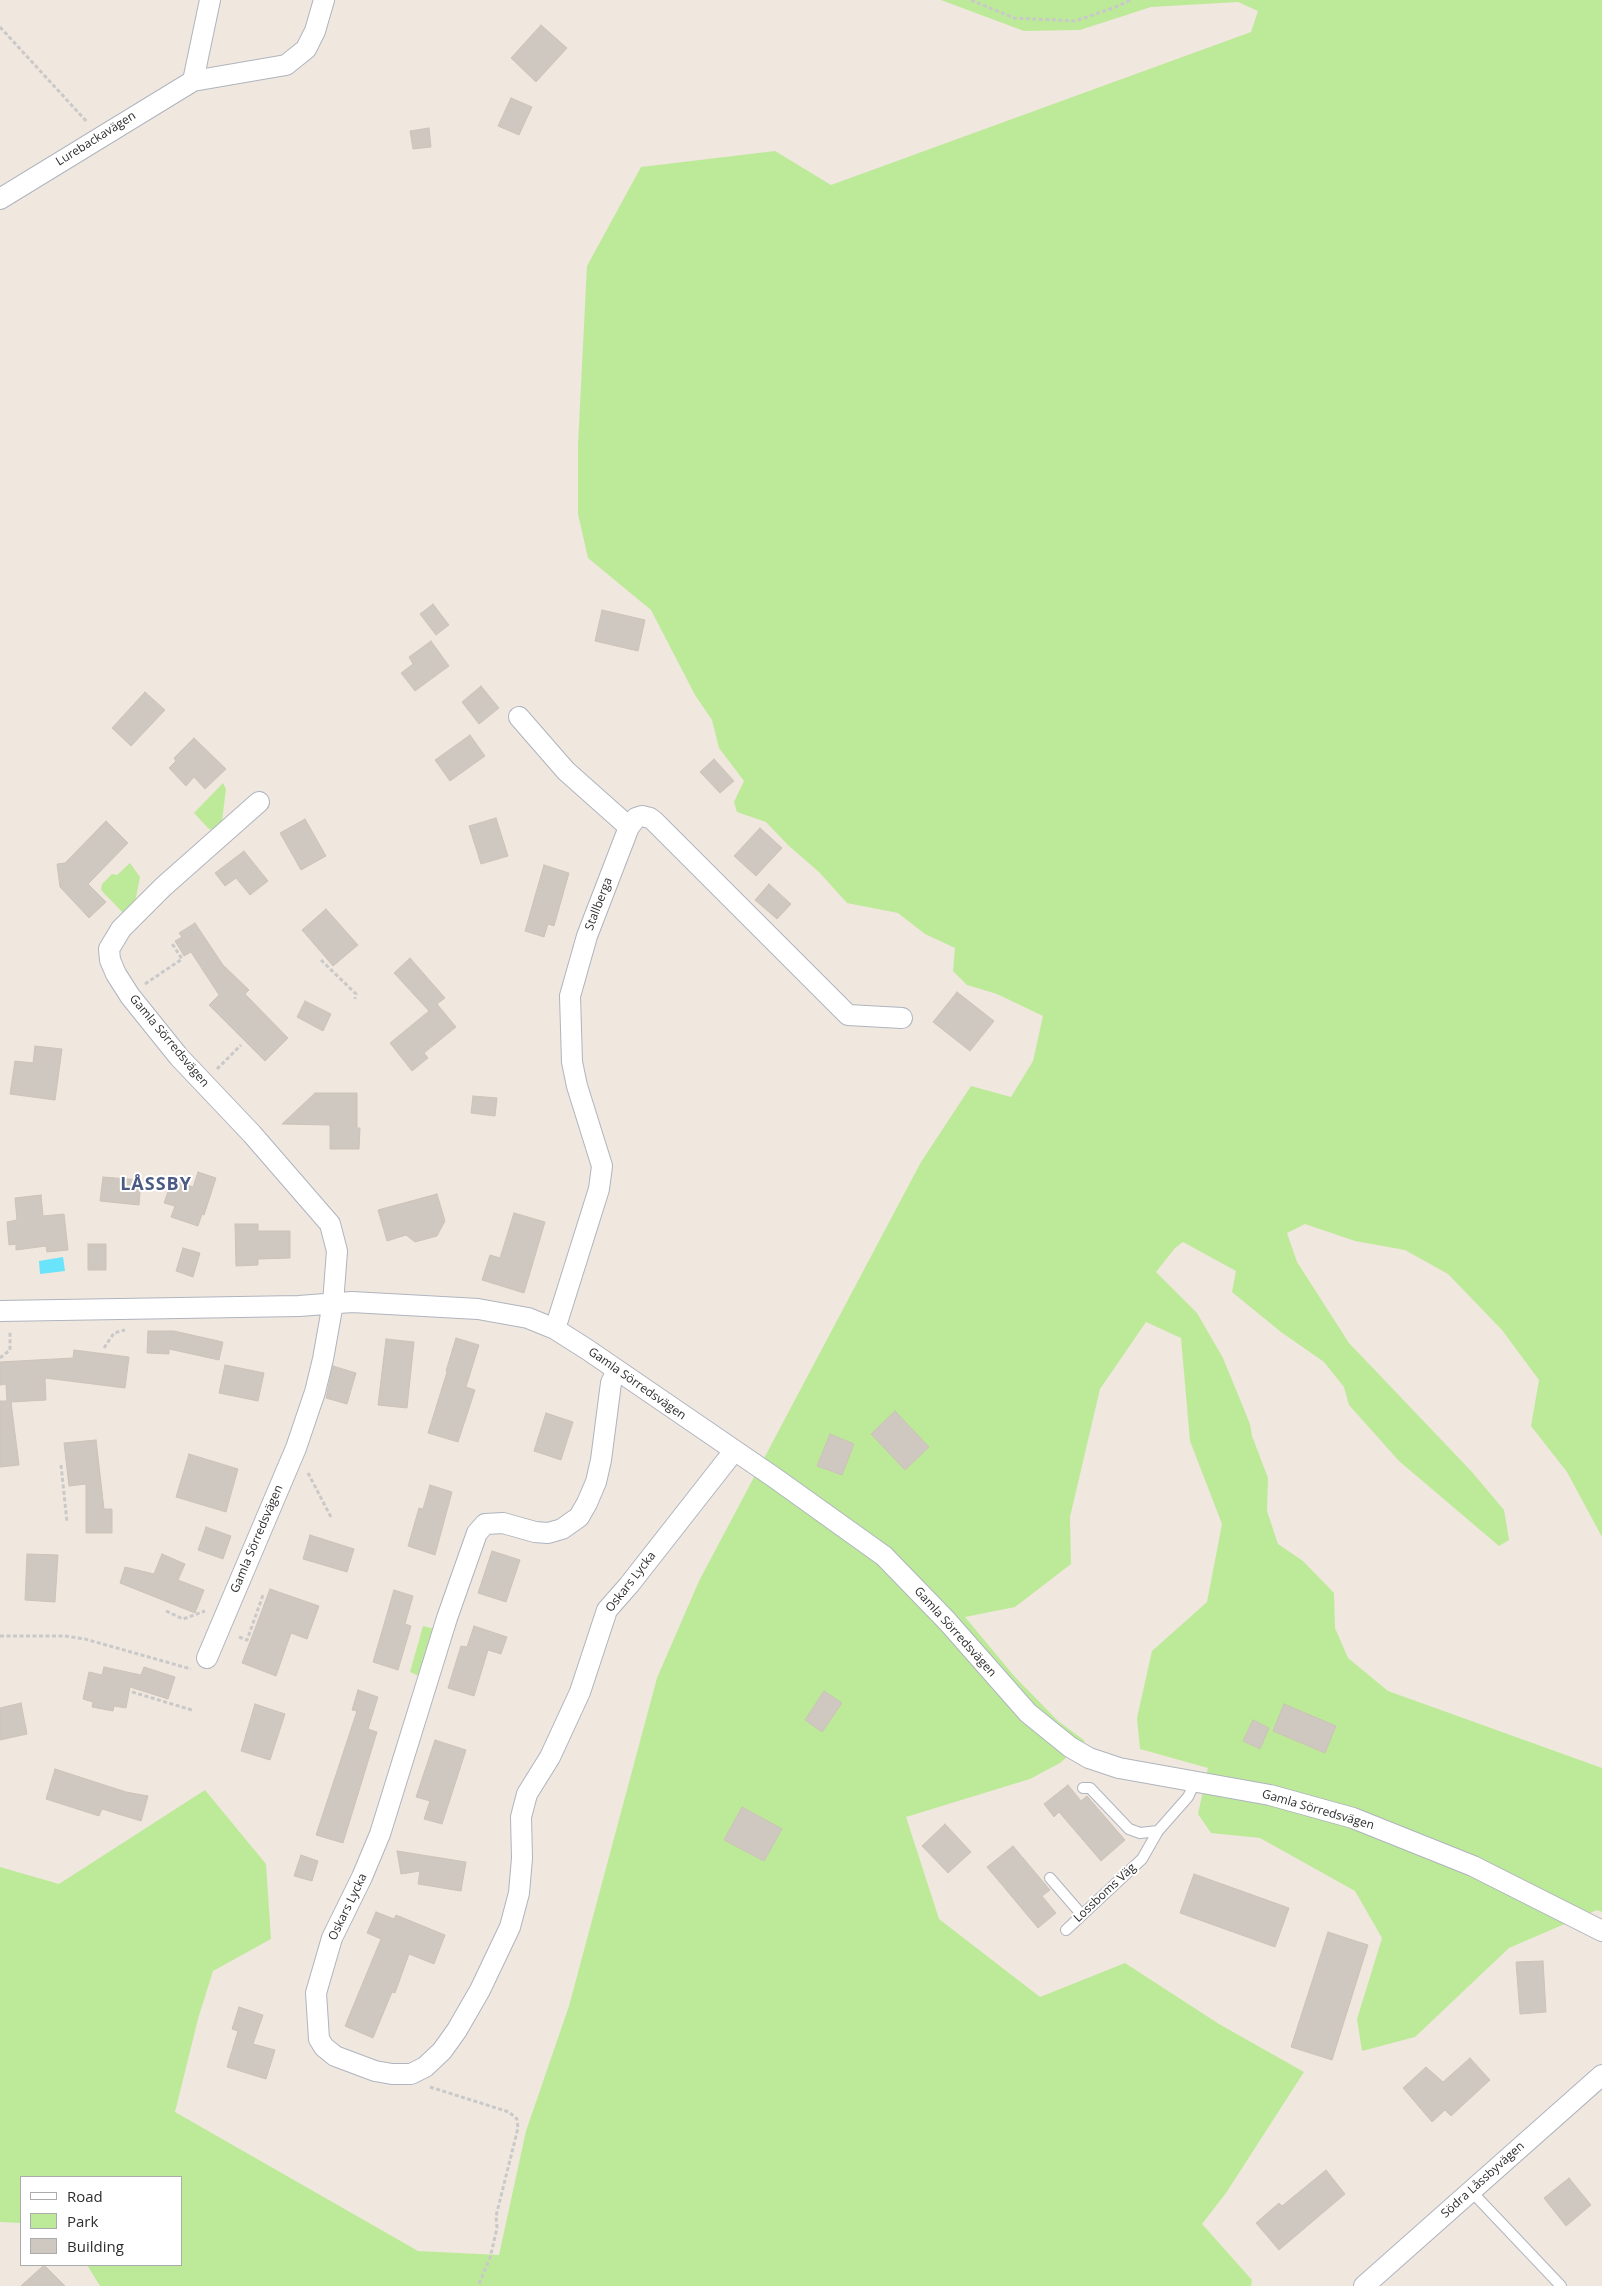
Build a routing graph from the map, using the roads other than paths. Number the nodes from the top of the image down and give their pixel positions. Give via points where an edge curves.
1 (210, 0) edge
2 (324, 0) edge
3 (193, 81) junction
4 (0, 199) edge
5 (519, 717) dead end
6 (259, 802) dead end
7 (629, 827) junction
8 (902, 1018) dead end
9 (333, 1303) junction
10 (5, 1311) edge
11 (554, 1329) junction
12 (617, 1370) junction
13 (734, 1451) junction
14 (201, 1664) road end
15 (1195, 1782) junction
16 (1083, 1788) dead end
17 (1158, 1831) junction
18 (1050, 1878) dead end
19 (1082, 1915) junction
20 (1066, 1930) dead end
21 (1602, 1931) edge
22 (1602, 2075) edge
23 (1471, 2191) junction
24 (1364, 2286) edge
25 (1561, 2286) edge

1 - 3 street
2 - 3 street, Lurebackavägen via 306,49 286,65
3 - 4 street, Lurebackavägen
5 - 7 street via 566,771
6 - 9 street, Gamla Sörredsvägen via 120,929 110,944 109,954 116,974 129,994 179,1057 252,1134 330,1224 337,1251
7 - 8 street via 642,816 654,821 848,1015
7 - 11 street, Stallberga via 587,936 570,996 572,1062 602,1166 599,1189
9 - 10 street, Gamla Sörredsvägen
9 - 11 street, Gamla Sörredsvägen via 478,1309 528,1318
9 - 14 street, Gamla Sörredsvägen via 315,1392 296,1448 219,1630
11 - 12 street, Gamla Sörredsvägen
12 - 13 street, Gamla Sörredsvägen
12 - 13 street, Oskars Lycka via 610,1383 596,1482 579,1517 562,1529 548,1533 503,1523 485,1524 477,1533 464,1565 378,1842 332,1938 324,1962 316,1993 316,2018 319,2039 335,2056 375,2072 411,2074 431,2062 457,2030 510,1927 519,1893 521,1817 527,1794 550,1757 580,1692 607,1610
13 - 15 street, Gamla Sörredsvägen via 884,1556 1028,1713 1070,1747 1119,1768
15 - 17 lane, Lossboms Väg via 1188,1798
15 - 21 street, Gamla Sörredsvägen via 1270,1795 1386,1829 1473,1866
16 - 17 lane via 1094,1791 1128,1829 1140,1833
17 - 19 lane, Lossboms Väg via 1142,1858
18 - 19 lane
19 - 20 lane, Lossboms Väg
22 - 23 street, Södra Låssbyvägen
23 - 24 street, Södra Låssbyvägen
23 - 25 lane

